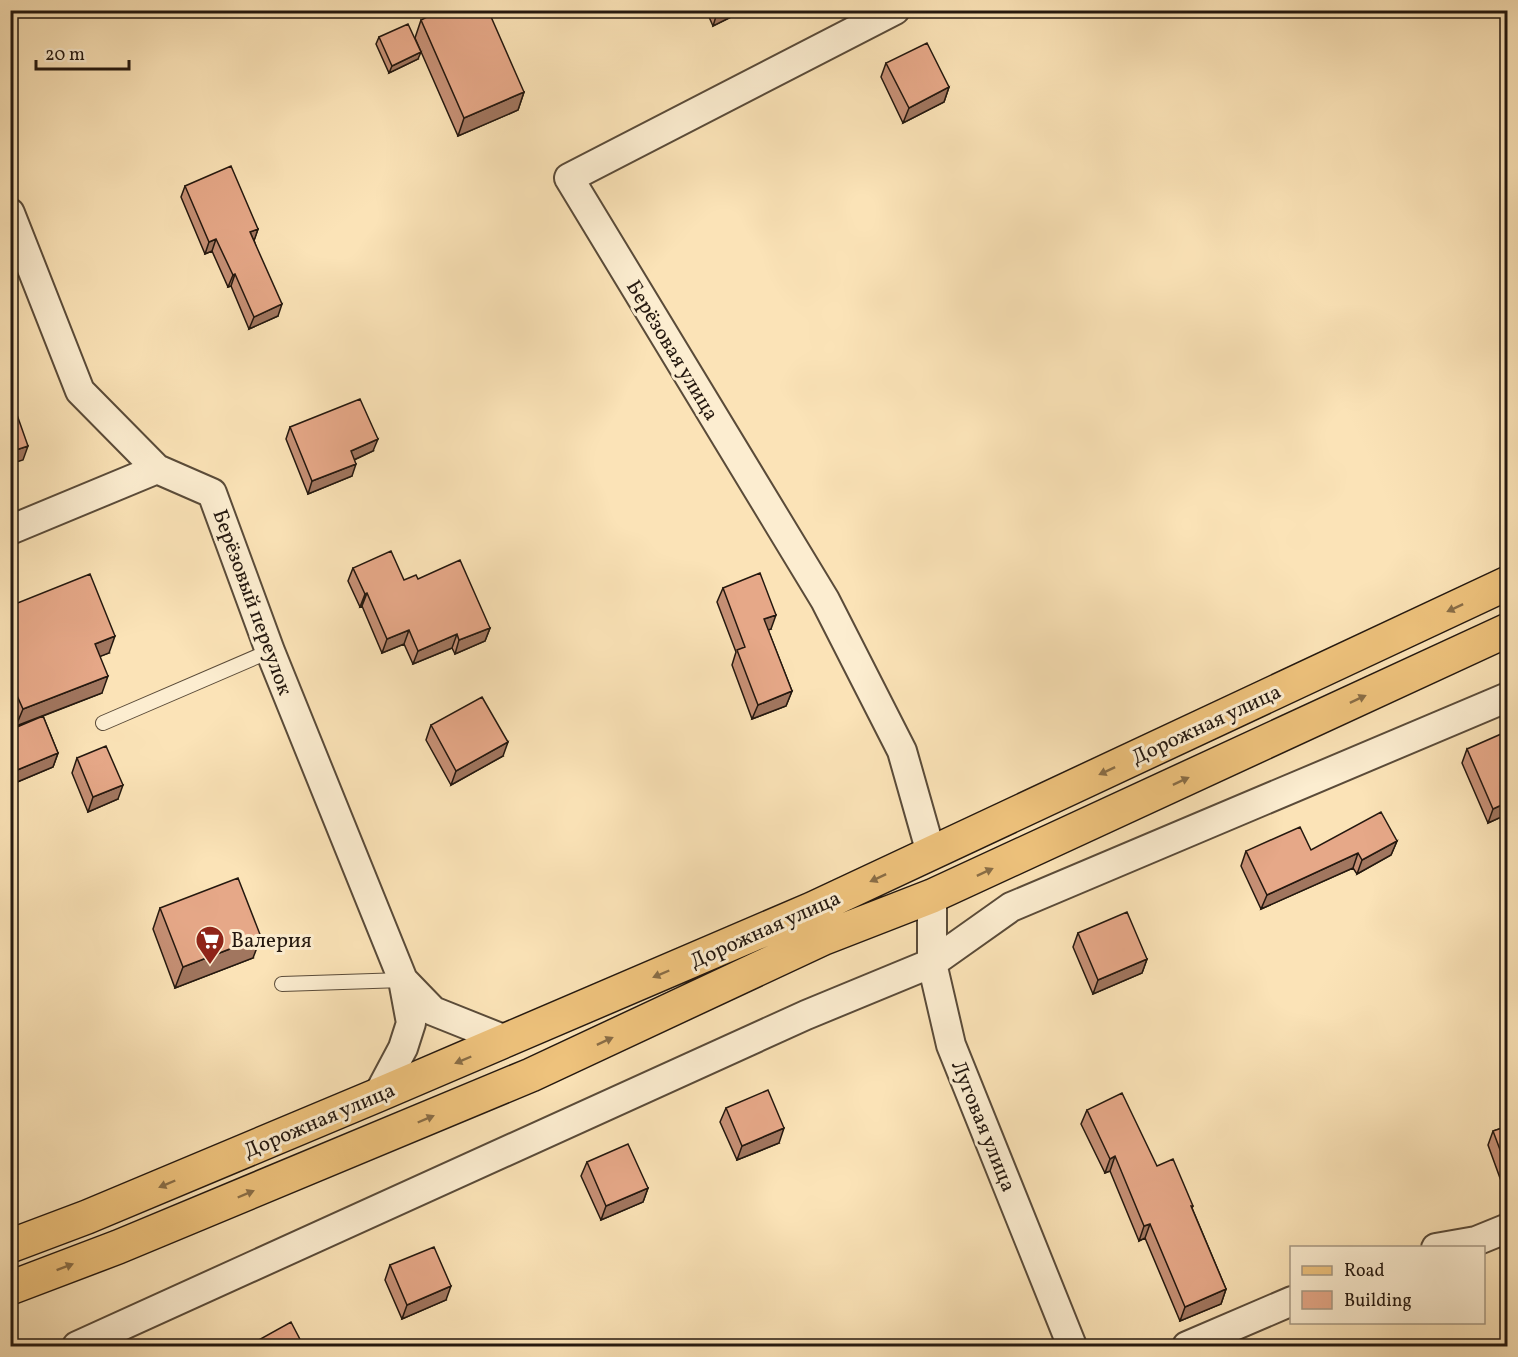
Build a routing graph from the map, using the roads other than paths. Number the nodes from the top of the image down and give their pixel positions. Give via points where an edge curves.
1 (895, 10) edge
2 (10, 213) edge
3 (157, 469) junction
4 (10, 530) edge
5 (1508, 583) edge
6 (1508, 630) edge
7 (270, 651) junction
8 (1508, 697) edge
9 (103, 723) dead end
10 (931, 853) junction
11 (932, 896) junction
12 (932, 963) junction
13 (403, 980) junction
14 (282, 984) dead end
15 (508, 1041) junction
16 (378, 1095) junction
17 (1508, 1228) edge
18 (10, 1246) edge
19 (1446, 1246) edge
20 (10, 1288) edge
21 (1290, 1302) edge
22 (77, 1347) edge
23 (1072, 1347) edge
24 (1187, 1347) edge

1 - 10 street, Берёзовая улица via 568,178 825,600 902,751
2 - 3 street, Берёзовый переулок via 80,391
3 - 4 street
3 - 7 street, Берёзовый переулок via 212,493
5 -> 10 main road, Дорожная улица
11 -> 6 main road, Дорожная улица
7 - 9 lane
7 - 13 street, Берёзовый переулок
8 - 12 street via 1011,907
10 -> 15 main road, Дорожная улица
11 - 12 street, Луговая улица
20 -> 11 main road, Дорожная улица via 531,1075 824,938
12 - 22 street via 806,1015
12 - 23 street, Луговая улица via 951,1045
13 - 14 lane
13 - 15 street, Берёзовый переулок via 433,1011
13 - 16 street, Берёзовый переулок via 411,1023 403,1048
15 -> 16 main road, Дорожная улица
16 -> 18 main road, Дорожная улица
17 - 19 street
21 - 24 street

